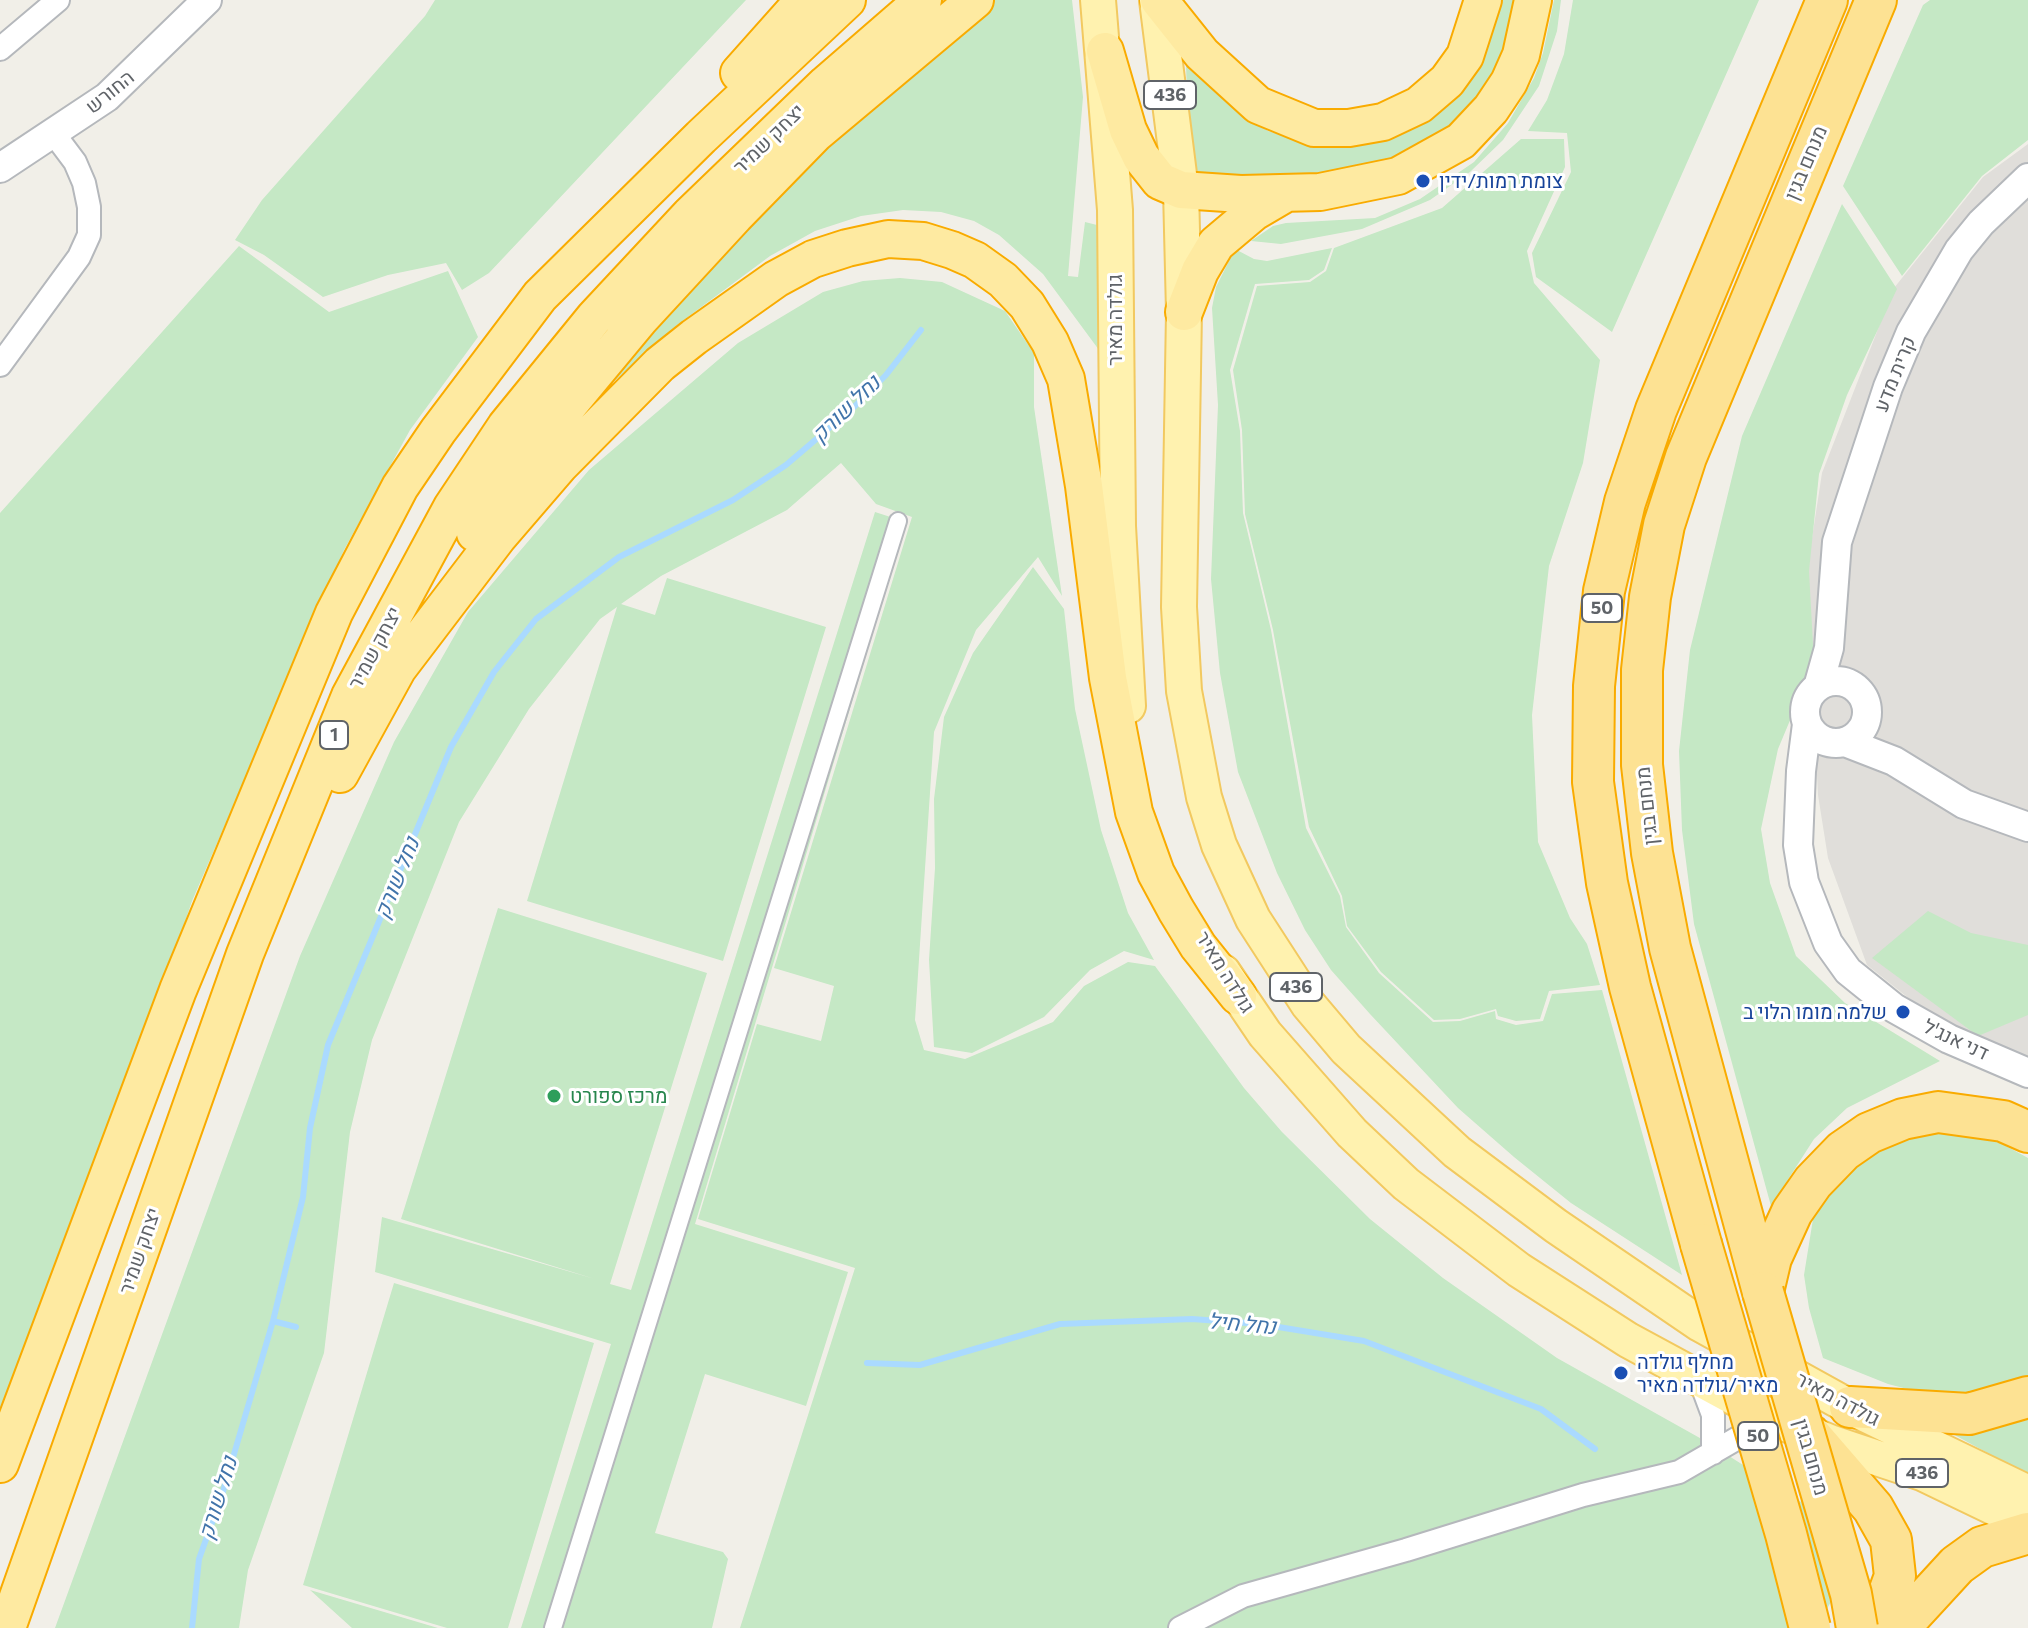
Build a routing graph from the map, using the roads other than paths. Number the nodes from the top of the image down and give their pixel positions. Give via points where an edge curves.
1 (58, 0) edge
2 (207, 0) edge
3 (804, 0) edge
4 (847, 0) edge
5 (923, 0) edge
6 (975, 0) edge
7 (1098, 0) edge
8 (1158, 0) edge
9 (1483, 0) edge
10 (1533, 0) edge
11 (1827, 0) edge
12 (1876, 0) edge
13 (1902, 0) edge
14 (0, 49) edge
15 (1105, 51) junction
16 (1824, 120) junction
17 (54, 134) junction
18 (0, 168) edge
19 (2028, 178) edge
20 (1181, 190) junction
21 (1284, 194) junction
22 (540, 296) junction
23 (1184, 312) junction
24 (0, 365) edge
25 (898, 521) dead end
26 (1831, 603) junction
27 (396, 671) junction
28 (1852, 685) junction
29 (1818, 687) junction
30 (1867, 710) junction
31 (1807, 724) junction
32 (1840, 743) junction
33 (1925, 779) junction
34 (1800, 793) junction
35 (2028, 827) edge
36 (1238, 996) junction
37 (2028, 1073) edge
38 (193, 1100) junction
39 (2028, 1132) edge
40 (1763, 1292) junction
41 (1700, 1380) junction
42 (2028, 1397) edge
43 (1850, 1407) junction
44 (1774, 1419) junction
45 (1810, 1435) junction
46 (1713, 1453) junction
47 (0, 1464) edge
48 (2028, 1493) edge
49 (2028, 1524) edge
50 (2028, 1533) edge
51 (7, 1628) edge
52 (553, 1628) edge
53 (1180, 1628) edge
54 (1810, 1628) edge
55 (1857, 1628) edge
56 (1876, 1628) edge
57 (1899, 1628) edge

1 - 14 street
2 - 17 street, החורש via 107,97
3 - 22 highway
4 - 22 highway, 1
5 - 38 highway, יצחק שמיר / 1 via 826,84 690,215 594,318 490,449 452,507 350,696 245,954
6 - 27 highway via 815,134 640,319 521,464
7 - 15 main road, גולדה מאיר / 436
8 - 9 highway via 1202,54 1258,105 1314,128 1349,128 1383,122 1419,105 1447,81 1465,56
8 - 20 main road, גולדה מאיר / 436
10 - 21 highway via 1509,82 1461,141 1398,176 1358,187
11 - 54 highway, 50, bridge via 1656,410 1625,502 1604,591 1594,686 1593,782 1607,883 1630,987
12 - 16 highway, מנחם בגין / 50
13 - 16 highway via 1845,76
15 - 20 highway via 1141,157 1160,181
15 - 36 main road, גולדה מאיר / 436 via 1115,210 1126,693 1136,761 1169,866 1192,920
16 - 40 highway, מנחם בגין / 50 via 1686,457 1664,525 1642,670 1642,765 1670,948
17 - 18 street, החורש
17 - 24 street via 84,183 89,235 79,257
19 - 26 street, קרית מדע via 1959,250 1911,332 1837,542
20 - 21 highway
20 - 23 main road, גולדה מאיר / 436
21 - 23 highway via 1216,244
22 - 47 highway, 1 via 400,487 334,613 178,990
23 - 43 main road, גולדה מאיר / 436 via 1179,607 1184,691 1198,772 1219,845 1278,961 1346,1049 1457,1152 1700,1324
25 - 52 street
26 - 28 street, קרית מדע
26 - 29 street, קרית מדע via 1829,648
27 - 36 highway via 560,465 660,364 706,328 776,279 847,248 888,239 952,250 1003,280 1027,305 1066,379 1108,678 1134,812 1176,910
27 - 38 highway via 308,841
28 - 29 street via 1835,681
28 - 30 street
29 - 31 street via 1805,708
30 - 32 street via 1862,730
30 - 33 street
31 - 32 street via 1818,738
31 - 34 street, דני אנג'ל
32 - 33 street via 1871,750
32 - 34 street via 1810,774
33 - 35 street via 1964,804
34 - 37 street, דני אנג'ל via 1798,845 1804,882 1822,929 1848,971 1913,1020
36 - 41 main road, גולדה מאיר / 436 via 1308,1085 1406,1184 1532,1278
38 - 51 highway, יצחק שמיר / 1
39 - 40 highway via 1982,1116 1938,1112 1869,1133 1843,1151 1799,1202 1771,1258
40 - 55 highway, מנחם בגין / 50, bridge
41 - 44 main road, גולדה מאיר / 436
41 - 46 street via 1713,1415
42 - 43 highway via 1969,1414
43 - 48 main road, גולדה מאיר / 436
44 - 45 main road, גולדה מאיר / 436
44 - 46 street
45 - 49 main road, גולדה מאיר / 436 via 1910,1468
45 - 56 highway via 1873,1508 1891,1540 1895,1576
46 - 53 street via 1679,1472 1583,1495 1243,1596
50 - 57 highway via 1982,1547 1957,1565

